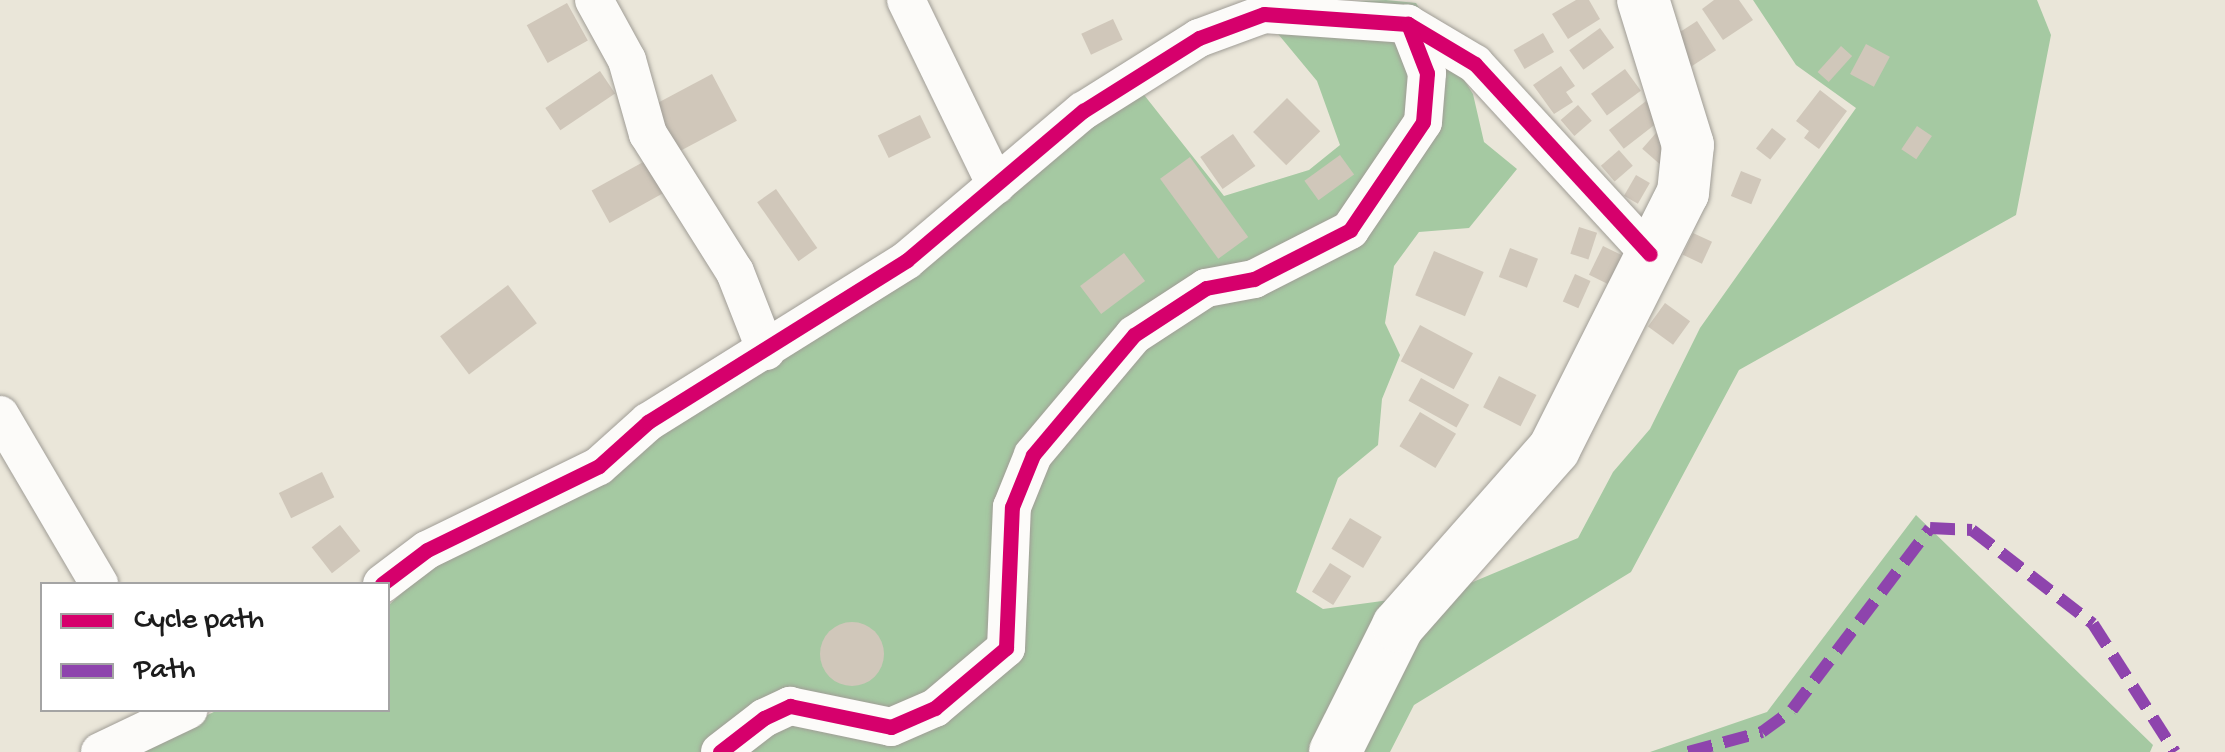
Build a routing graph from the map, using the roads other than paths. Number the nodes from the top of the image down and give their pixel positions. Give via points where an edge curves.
1 (594, 0) edge
2 (906, 0) edge
3 (1642, 0) edge
4 (1408, 24) junction
5 (996, 185) junction
6 (1650, 254) junction
7 (766, 351) junction
8 (0, 415) edge
9 (98, 582) edge
10 (385, 582) edge
11 (179, 712) edge
12 (100, 752) edge
13 (720, 752) edge
14 (1335, 752) edge

1 - 7 street via 627,60 648,134 735,272
2 - 5 street
3 - 6 main road via 1690,166
4 - 5 street via 1264,14 1198,38 1082,112
4 - 6 street via 1475,64
4 - 13 street via 1427,73 1423,122 1350,230 1254,279 1206,288 1134,335 1032,455 1012,508 1006,648 935,708 892,726 790,706
5 - 7 street via 907,260
6 - 14 main road via 1554,449 1398,626
7 - 10 street via 648,422 599,466 427,550
8 - 9 street
11 - 12 street

